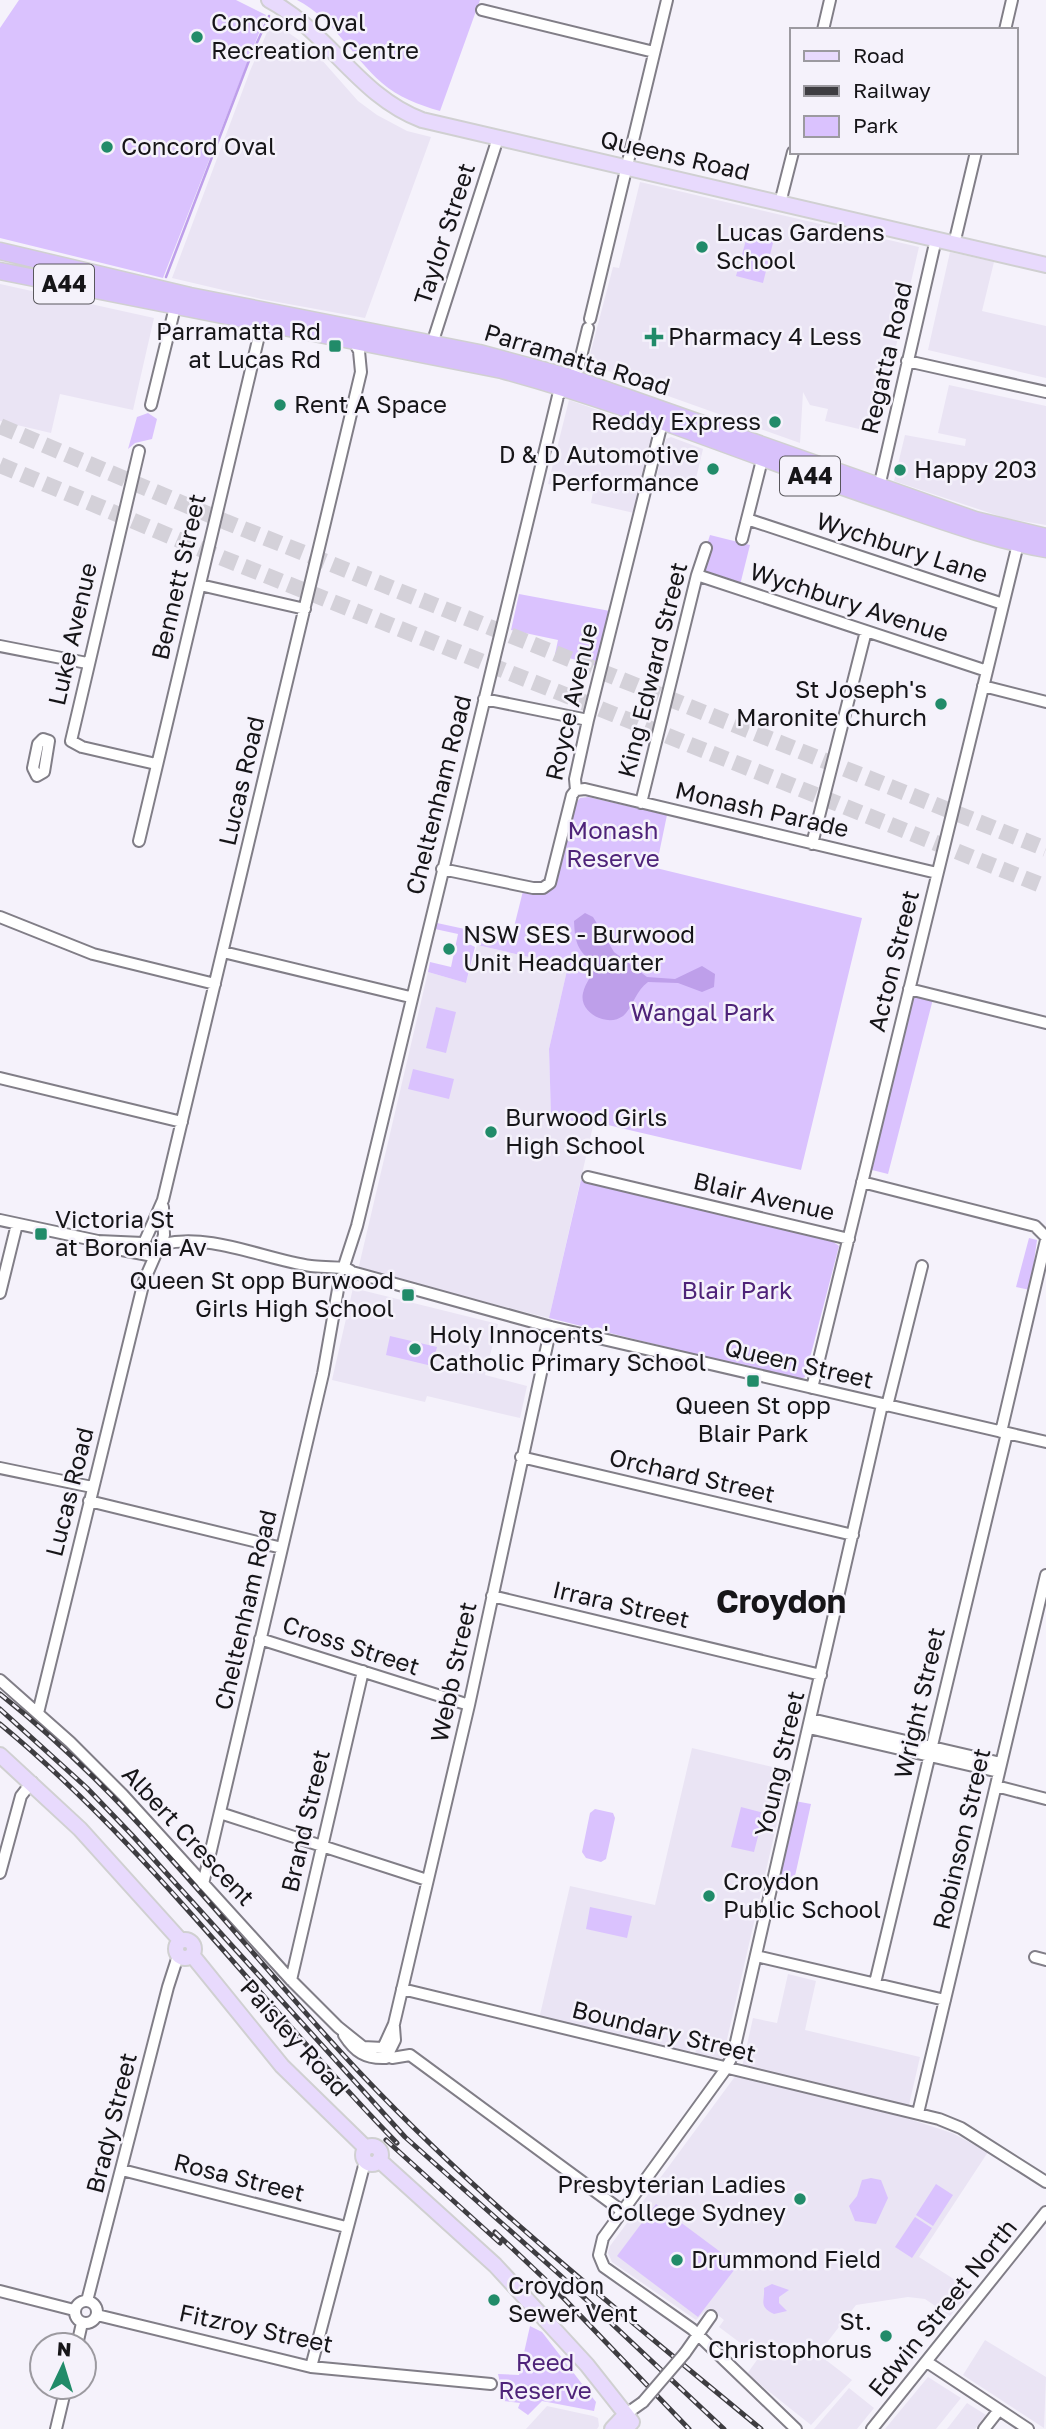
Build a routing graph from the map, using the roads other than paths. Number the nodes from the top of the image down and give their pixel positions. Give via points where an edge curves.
1 (269, 0) edge
2 (667, 0) edge
3 (830, 0) edge
4 (1012, 0) edge
5 (482, 10) dead end
6 (823, 28) edge
7 (1005, 28) edge
8 (654, 52) junction
9 (498, 138) junction
10 (792, 154) edge
11 (976, 154) edge
12 (627, 169) junction
13 (780, 203) junction
14 (936, 239) junction
15 (954, 244) junction
16 (0, 251) edge
17 (1046, 265) edge
18 (0, 271) edge
19 (99, 283) junction
20 (177, 299) junction
21 (262, 323) junction
22 (354, 341) junction
23 (432, 344) junction
24 (376, 346) junction
25 (907, 361) junction
26 (361, 372) junction
27 (568, 383) junction
28 (1046, 392) edge
29 (150, 405) dead end
30 (662, 422) junction
31 (139, 451) dead end
32 (762, 460) junction
33 (879, 487) junction
34 (747, 519) junction
35 (1046, 537) edge
36 (742, 539) dead end
37 (1018, 544) junction
38 (706, 548) dead end
39 (1046, 549) edge
40 (697, 575) junction
41 (200, 585) junction
42 (1003, 604) junction
43 (304, 609) junction
44 (866, 631) junction
45 (0, 646) edge
46 (87, 663) junction
47 (987, 671) junction
48 (983, 687) junction
49 (484, 699) junction
50 (1046, 702) edge
51 (588, 720) junction
52 (71, 741) junction
53 (50, 744) dead end
54 (156, 764) junction
55 (576, 790) junction
56 (640, 803) junction
57 (139, 841) dead end
58 (812, 844) junction
59 (442, 869) junction
60 (937, 873) junction
61 (0, 917) edge
62 (223, 951) junction
63 (215, 984) junction
64 (909, 989) junction
65 (410, 997) junction
66 (1046, 1023) edge
67 (0, 1078) edge
68 (182, 1122) junction
69 (588, 1177) dead end
70 (862, 1182) junction
71 (163, 1200) junction
72 (0, 1220) edge
73 (17, 1224) junction
74 (1044, 1236) edge
75 (849, 1239) junction
76 (161, 1241) junction
77 (143, 1248) junction
78 (922, 1266) dead end
79 (346, 1275) junction
80 (144, 1281) junction
81 (0, 1293) edge
82 (551, 1327) junction
83 (812, 1388) junction
84 (885, 1405) junction
85 (1004, 1432) junction
86 (1046, 1442) edge
87 (521, 1457) junction
88 (0, 1468) edge
89 (92, 1487) junction
90 (89, 1501) junction
91 (853, 1535) junction
92 (282, 1548) junction
93 (1046, 1575) edge
94 (492, 1596) junction
95 (260, 1639) junction
96 (363, 1671) junction
97 (821, 1675) junction
98 (0, 1680) edge
99 (469, 1705) junction
100 (38, 1713) junction
101 (810, 1724) junction
102 (930, 1752) junction
103 (0, 1755) edge
104 (1000, 1768) junction
105 (32, 1782) junction
106 (996, 1786) junction
107 (1046, 1799) edge
108 (220, 1813) junction
109 (322, 1846) junction
110 (0, 1873) edge
111 (427, 1880) junction
112 (203, 1884) junction
113 (184, 1950) junction
114 (756, 1956) junction
115 (291, 1980) junction
116 (875, 1983) junction
117 (402, 1989) junction
118 (945, 2000) junction
119 (386, 2051) junction
120 (725, 2070) junction
121 (918, 2113) junction
122 (370, 2156) junction
123 (122, 2170) junction
124 (1046, 2182) edge
125 (622, 2211) junction
126 (1046, 2213) edge
127 (346, 2227) junction
128 (0, 2291) edge
129 (88, 2301) junction
130 (75, 2310) junction
131 (97, 2315) junction
132 (711, 2316) dead end
133 (82, 2323) junction
134 (80, 2331) edge
135 (698, 2336) junction
136 (927, 2362) junction
137 (311, 2367) junction
138 (491, 2384) dead end
139 (63, 2401) edge
140 (999, 2410) junction
141 (628, 2419) edge
142 (56, 2429) edge
143 (796, 2429) edge
144 (872, 2429) edge
145 (984, 2429) edge
146 (1028, 2429) edge

1 - 9 main road, Queens Road via 322,38 359,80 391,106 422,120
2 - 8 street, Cheltenham Road
3 - 6 street
4 - 7 street
5 - 8 street
8 - 12 street, Cheltenham Road
9 - 12 main road, Queens Road
9 - 23 street, Taylor Street
10 - 13 street
11 - 15 street
12 - 13 main road, Queens Road
12 - 27 street, Cheltenham Road via 578,369
13 - 14 main road, Queens Road
14 - 15 main road, Queens Road
14 - 25 street, Regatta Road
15 - 17 main road, Queens Road
16 - 19 highway, Parramatta Road / A44
18 - 19 highway, Parramatta Road / A44
19 - 20 highway, Parramatta Road / A44
20 - 21 highway, Parramatta Road / A44
20 - 23 highway, Parramatta Road / A44
20 - 29 street
21 - 22 highway, Parramatta Road / A44
21 - 41 street, Bennett Street
22 - 24 highway, Parramatta Road / A44
22 - 26 street, Lucas Road
23 - 27 highway, Parramatta Road / A44 via 504,358
24 - 26 street, Lucas Road
24 - 27 highway, Parramatta Road / A44
25 - 28 street
25 - 33 street, Regatta Road
26 - 43 street, Lucas Road
27 - 30 highway, Parramatta Road / A44
27 - 33 highway, Parramatta Road / A44
27 - 49 street, Cheltenham Road via 558,396
30 - 32 highway, Parramatta Road / A44
30 - 51 street, Royce Avenue
31 - 46 street, Luke Avenue
32 - 34 street
32 - 37 highway, Parramatta Road / A44
33 - 35 highway, Parramatta Road / A44 via 975,520
34 - 36 street
34 - 42 street, Wychbury Lane
37 - 39 highway, Parramatta Road / A44
37 - 42 street, Acton Street
38 - 40 street, King Edward Street
40 - 44 street, Wychbury Avenue
40 - 56 street, King Edward Street
41 - 43 street
41 - 54 street, Bennett Street
42 - 47 street, Acton Street
43 - 62 street, Lucas Road
44 - 47 street, Wychbury Avenue
44 - 58 street
45 - 46 street
46 - 52 street, Luke Avenue
47 - 48 street, Acton Street
48 - 50 street
48 - 60 street, Acton Street
49 - 51 street
49 - 59 street, Cheltenham Road
51 - 55 street, Royce Avenue
52 - 53 street
52 - 54 street, Luke Avenue
54 - 57 street, Bennett Street
55 - 56 street, Monash Parade
55 - 59 street, Royce Avenue via 552,878 544,888
56 - 58 street, Monash Parade
58 - 60 street, Monash Parade
59 - 65 street, Cheltenham Road
60 - 64 street, Acton Street
61 - 63 street via 93,954
62 - 63 street, Lucas Road
62 - 65 street
63 - 68 street, Lucas Road
64 - 66 street
64 - 70 street, Acton Street
65 - 79 street, Cheltenham Road
67 - 68 street
68 - 71 street, Lucas Road
69 - 75 street, Blair Avenue
70 - 74 street
70 - 75 street, Acton Street
71 - 76 street, Lucas Road
71 - 77 street, Lucas Road
72 - 73 street, Queen Street
73 - 77 street, Queen Street
73 - 81 street
74 - 85 street, Wright Street
75 - 83 street, Acton Street
76 - 77 street, Queen Street via 148,1255
76 - 79 street, Queen Street via 215,1244
76 - 80 street, Lucas Road
77 - 80 street, Lucas Road
78 - 84 street, Young Street
79 - 82 street, Queen Street
79 - 92 street, Cheltenham Road
80 - 89 street, Lucas Road
82 - 83 street, Queen Street
82 - 87 street, Webb Street
83 - 84 street, Queen Street
84 - 85 street, Queen Street
84 - 91 street, Young Street
85 - 86 street, Queen Street
85 - 102 street, Wright Street
87 - 91 street, Orchard Street
87 - 94 street, Webb Street
88 - 89 street
89 - 90 street, Lucas Road
90 - 92 street
90 - 100 street, Lucas Road
91 - 97 street, Young Street
92 - 95 street, Cheltenham Road
93 - 104 street, Robinson Street
94 - 97 street, Irrara Street
94 - 99 street, Webb Street
95 - 96 street, Cross Street
95 - 108 street, Cheltenham Road
96 - 99 street, Cross Street
96 - 109 street, Brand Street
97 - 101 street, Young Street
98 - 100 street, Albert Crescent
99 - 111 street, Webb Street
100 - 112 street, Albert Crescent via 123,1795
101 - 102 street
101 - 114 street, Young Street
102 - 104 street
102 - 116 street, Wright Street
103 - 105 main road, Paisley Road
104 - 106 street, Robinson Street
105 - 110 street via 21,1796
105 - 113 main road, Paisley Road via 125,1876
106 - 107 street
106 - 118 street, Robinson Street
108 - 109 street
108 - 112 street, Cheltenham Road
109 - 111 street
109 - 115 street, Brand Street
111 - 117 street, Webb Street
112 - 115 street, Albert Crescent
113 - 122 main road, Paisley Road via 282,2066
113 - 123 street, Brady Street
114 - 116 street
114 - 120 street, Young Street
115 - 119 street, Albert Crescent via 338,2027 352,2048 379,2058
116 - 118 street
117 - 119 street, Webb Street via 395,2040
117 - 120 street, Boundary Street
118 - 121 street, Robinson Street
119 - 125 street via 392,2057 410,2055
120 - 121 street, Boundary Street
120 - 125 street, Young Street
121 - 124 street, Boundary Street via 956,2125
122 - 127 street
122 - 141 main road, Paisley Road via 495,2265
123 - 127 street, Rosa Street
123 - 129 street, Brady Street
125 - 135 street, Young Street via 601,2242 601,2263
126 - 136 street, Edwin Street North
127 - 137 street
128 - 130 street
129 - 130 street
129 - 131 street
130 - 133 street
131 - 133 street
131 - 137 street, Fitzroy Street
132 - 135 street
133 - 134 street
135 - 141 street, bridge
135 - 143 street
136 - 140 street
136 - 144 street, Edwin Street North
137 - 138 street, Fitzroy Street
139 - 142 street
140 - 145 street
140 - 146 street

